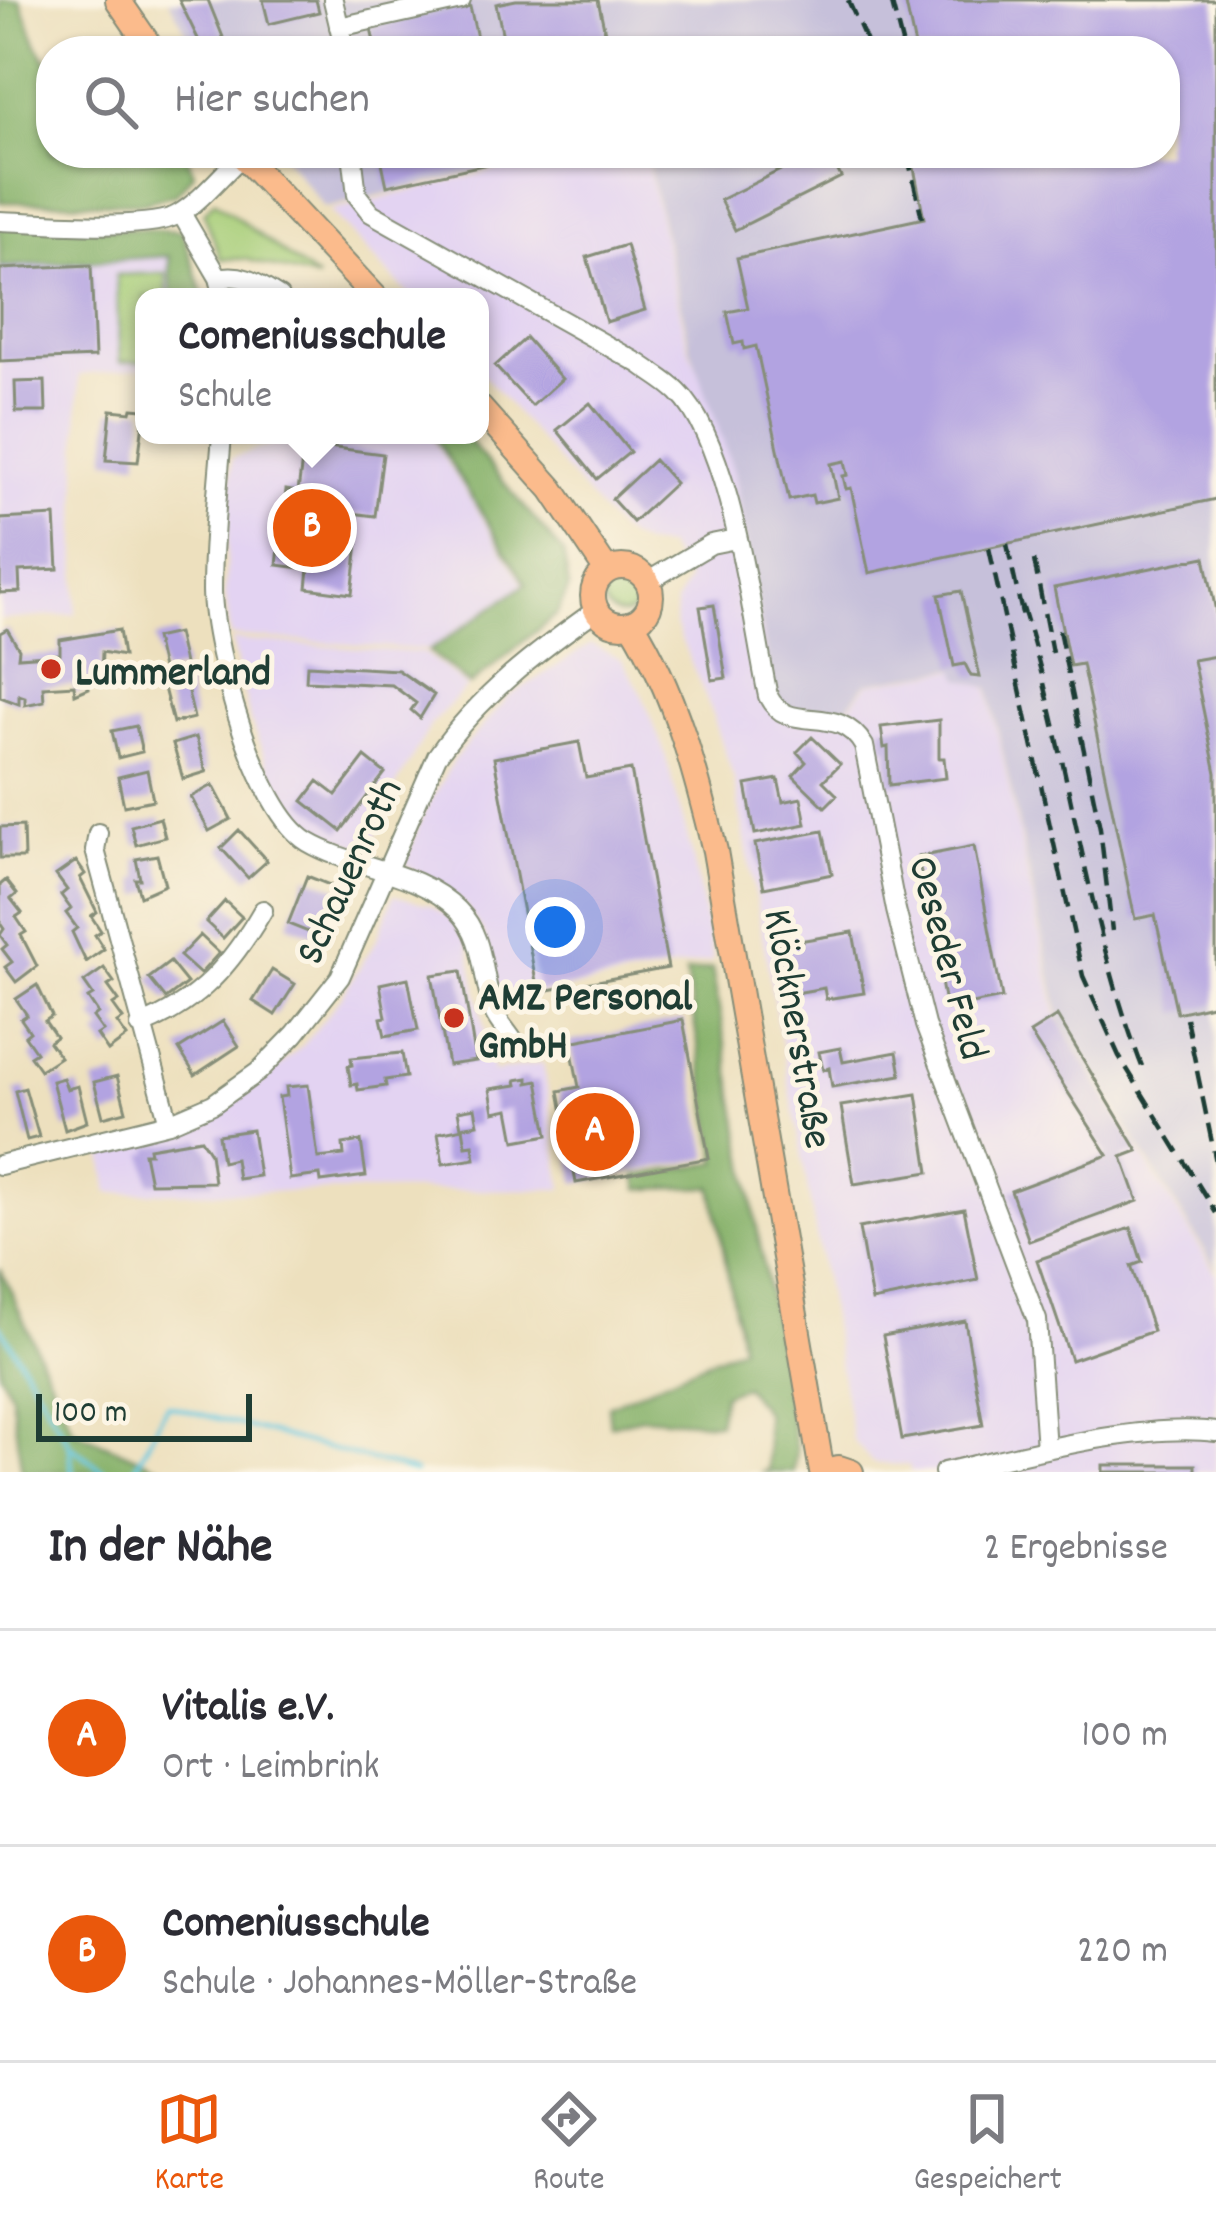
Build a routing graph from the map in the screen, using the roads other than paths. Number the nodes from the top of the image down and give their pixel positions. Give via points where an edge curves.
1 (118, 0) edge
2 (333, 0) edge
3 (461, 0) edge
4 (339, 27) junction
5 (143, 36) edge
6 (341, 36) edge
7 (227, 168) edge
8 (254, 168) edge
9 (354, 168) edge
10 (181, 213) junction
11 (0, 221) edge
12 (222, 288) edge
13 (264, 288) edge
14 (367, 288) edge
15 (489, 418) edge
16 (221, 444) edge
17 (736, 539) junction
18 (607, 571) junction
19 (647, 582) junction
20 (596, 610) junction
21 (639, 618) junction
22 (98, 833) dead end
23 (386, 872) junction
24 (263, 910) dead end
25 (734, 955) junction
26 (140, 1026) junction
27 (763, 1035) junction
28 (514, 1042) dead end
29 (169, 1124) junction
30 (0, 1165) edge
31 (1216, 1432) edge
32 (1046, 1450) junction
33 (837, 1471) edge
34 (944, 1472) edge

1 - 5 main road
2 - 4 street
3 - 4 street
4 - 6 street
7 - 10 street
8 - 14 main road
9 - 17 street via 357,195 371,213 679,392 711,442
10 - 11 street via 120,223
10 - 12 street
12 - 13 street via 233,275
15 - 18 main road via 552,489
16 - 23 street via 212,595 258,774 307,841
17 - 19 street via 711,544
17 - 32 street, Oeseder Feld via 773,707 839,722 864,746 921,1012 1037,1320
18 - 19 main road via 625,567
18 - 20 main road via 596,584
19 - 21 main road via 651,599
20 - 21 main road via 610,622
20 - 23 street, Schauenroth via 520,666 455,730
21 - 25 main road, Klöcknerstraße via 697,780
21 - 27 main road, Klöcknerstraße via 678,684 716,794
22 - 26 street via 95,850
23 - 28 street via 459,911 478,940 494,1014
23 - 29 street, Schauenroth via 340,977 295,1034 258,1072
24 - 26 street via 221,974
25 - 27 main road via 743,965 756,1036
25 - 33 main road, Klöcknerstraße
26 - 29 street
27 - 33 main road, Klöcknerstraße
29 - 30 street, Schauenroth
31 - 32 street via 1174,1429
32 - 34 street

